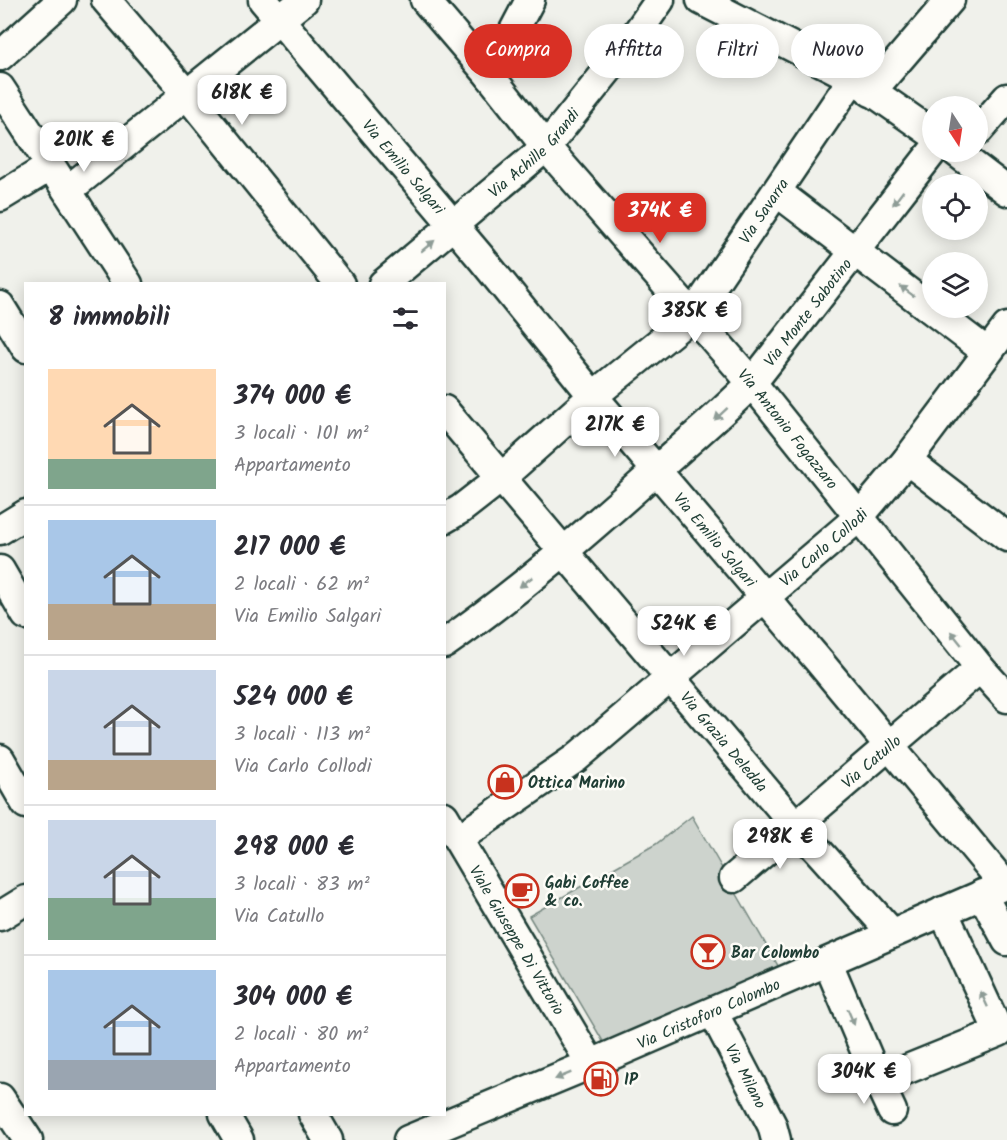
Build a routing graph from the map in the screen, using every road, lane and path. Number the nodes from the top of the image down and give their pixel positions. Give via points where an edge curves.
1 (62, 0) edge
2 (106, 0) edge
3 (304, 0) edge
4 (425, 0) edge
5 (530, 0) edge
6 (660, 0) edge
7 (701, 0) edge
8 (950, 0) edge
9 (272, 10) edge
10 (517, 24) edge
11 (464, 46) edge
12 (0, 56) edge
13 (492, 78) edge
14 (862, 85) junction
15 (0, 88) edge
16 (188, 96) junction
17 (1007, 98) edge
18 (988, 120) edge
19 (922, 126) edge
20 (546, 147) junction
21 (942, 162) edge
22 (966, 162) edge
23 (51, 166) junction
24 (68, 190) junction
25 (1007, 191) edge
26 (777, 192) junction
27 (0, 197) edge
28 (454, 225) junction
29 (856, 252) junction
30 (127, 282) edge
31 (338, 282) edge
32 (385, 282) edge
33 (0, 306) edge
34 (692, 316) junction
35 (1007, 327) edge
36 (24, 345) edge
37 (987, 352) junction
38 (752, 383) junction
39 (593, 396) junction
40 (446, 412) edge
41 (907, 460) junction
42 (657, 470) junction
43 (502, 477) junction
44 (859, 517) junction
45 (446, 518) edge
46 (1007, 537) edge
47 (564, 553) junction
48 (0, 570) edge
49 (764, 597) junction
50 (24, 612) edge
51 (446, 643) edge
52 (980, 668) junction
53 (671, 677) junction
54 (1007, 699) edge
55 (890, 746) junction
56 (0, 759) edge
57 (24, 801) edge
58 (796, 826) junction
59 (451, 828) edge
60 (734, 878) dead end
61 (998, 888) edge
62 (24, 901) edge
63 (943, 911) junction
64 (0, 916) edge
65 (892, 933) junction
66 (1007, 941) edge
67 (828, 963) junction
68 (713, 1012) junction
69 (591, 1064) junction
70 (878, 1080) junction
71 (0, 1098) edge
72 (892, 1111) dead end
73 (225, 1116) edge
74 (314, 1116) edge
75 (25, 1139) edge
76 (239, 1140) edge
77 (328, 1140) edge
78 (408, 1140) edge
79 (776, 1140) edge

1 - 12 street
2 - 16 street
3 - 9 street
4 - 11 street, Via Antonio Fogazzaro
5 - 10 street
6 - 20 street, Via Achille Grandi
7 - 14 street
8 - 14 street, Via Savarra
9 - 16 street
9 - 28 street, Via Emilio Salgari
13 - 20 street, Via Antonio Fogazzaro
14 - 19 street
14 - 26 street, Via Savarra
15 - 23 street
16 - 24 street
16 - 31 street
17 - 18 street
20 - 28 street, Via Achille Grandi
20 - 34 street, Via Antonio Fogazzaro
21 -> 29 street, Via Monte Sabotino
22 - 25 street
23 - 24 street
23 - 27 street
24 - 30 street
26 - 29 street
26 - 34 street, Via Savarra
32 -> 28 street, Via Achille Grandi
28 - 39 street, Via Emilio Salgari
37 -> 29 street
29 - 38 street, Via Monte Sabotino
33 - 36 street
34 - 38 street, Via Antonio Fogazzaro
34 - 39 street, Via Savarra
35 - 37 street, Via Carlo Collodi
37 - 41 street, Via Carlo Collodi
38 -> 42 street, Via Monte Sabotino
38 - 44 street, Via Antonio Fogazzaro
39 - 42 street, Via Emilio Salgari
39 - 43 street, Via Savarra
40 - 43 street, Via Grazia Deledda
41 - 44 street, Via Carlo Collodi
41 - 46 street
42 - 47 street, Via Monte Sabotino
42 - 49 street, Via Emilio Salgari
43 - 45 street, Via Savarra
43 - 47 street, Via Grazia Deledda
44 - 49 street, Via Carlo Collodi
52 -> 44 street, Via Antonio Fogazzaro
47 -> 51 street, Via Monte Sabotino
47 - 53 street, Via Grazia Deledda
48 - 50 street
49 - 53 street, Via Carlo Collodi
49 - 55 street, Via Emilio Salgari
52 - 54 street, Via Antonio Fogazzaro
52 - 55 street, Via Catullo
53 - 58 street, Via Grazia Deledda
53 - 59 street, Via Carlo Collodi via 576,758
55 - 58 street, Via Catullo
55 - 61 street, Via Emilio Salgari
56 - 57 street
58 - 60 street, Via Catullo
58 - 65 street, Via Grazia Deledda
59 - 69 street, Viale Giuseppe Di Vittorio
61 - 63 street, Via Cristoforo Colombo
61 - 66 street, Via Emilio Salgari
62 - 64 street
63 - 65 street, Via Cristoforo Colombo
70 -> 63 street via 999,1032
65 - 67 street, Via Cristoforo Colombo
67 - 68 street, Via Cristoforo Colombo
67 -> 70 street
68 - 69 street, Via Cristoforo Colombo
68 - 79 street, Via Milano via 768,1116
69 -> 78 street, Via Cristoforo Colombo
70 - 72 street
71 - 75 street
73 - 76 street
74 - 77 street

